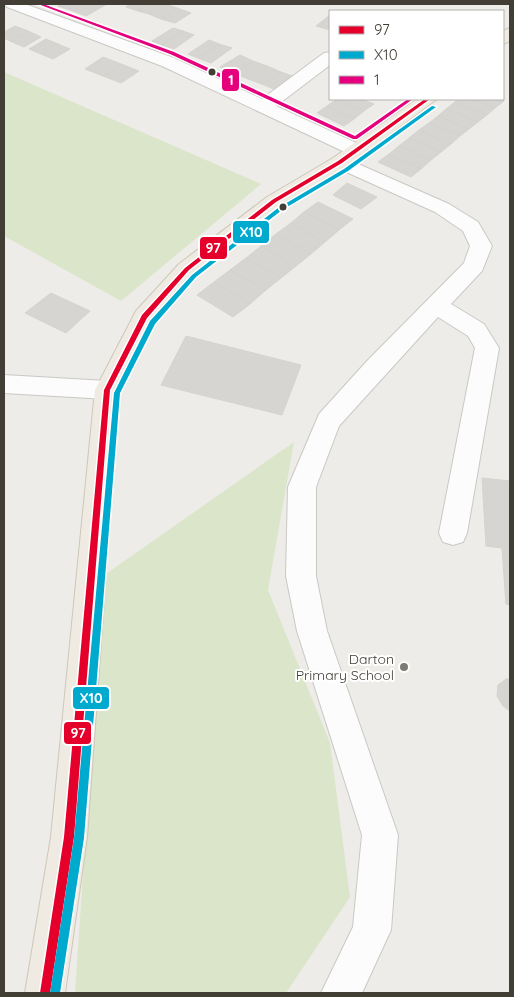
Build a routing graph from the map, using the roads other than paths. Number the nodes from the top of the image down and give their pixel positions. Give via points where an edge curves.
1 (12, 4) edge
2 (329, 58) edge
3 (427, 100) edge
4 (264, 106) junction
5 (348, 156) junction
6 (435, 305) junction
7 (4, 384) edge
8 (108, 390) junction
9 (453, 533) dead end
10 (44, 993) edge
11 (341, 993) edge

1 - 4 street via 168,62
2 - 4 street
3 - 5 main road
4 - 5 street
5 - 6 street via 471,227 481,246 474,266
5 - 8 main road via 274,201 187,269 144,317
6 - 9 street via 476,330 487,348
6 - 11 street via 328,421 302,487 300,576 312,631 380,835 372,930
7 - 8 street
8 - 10 main road via 69,837

